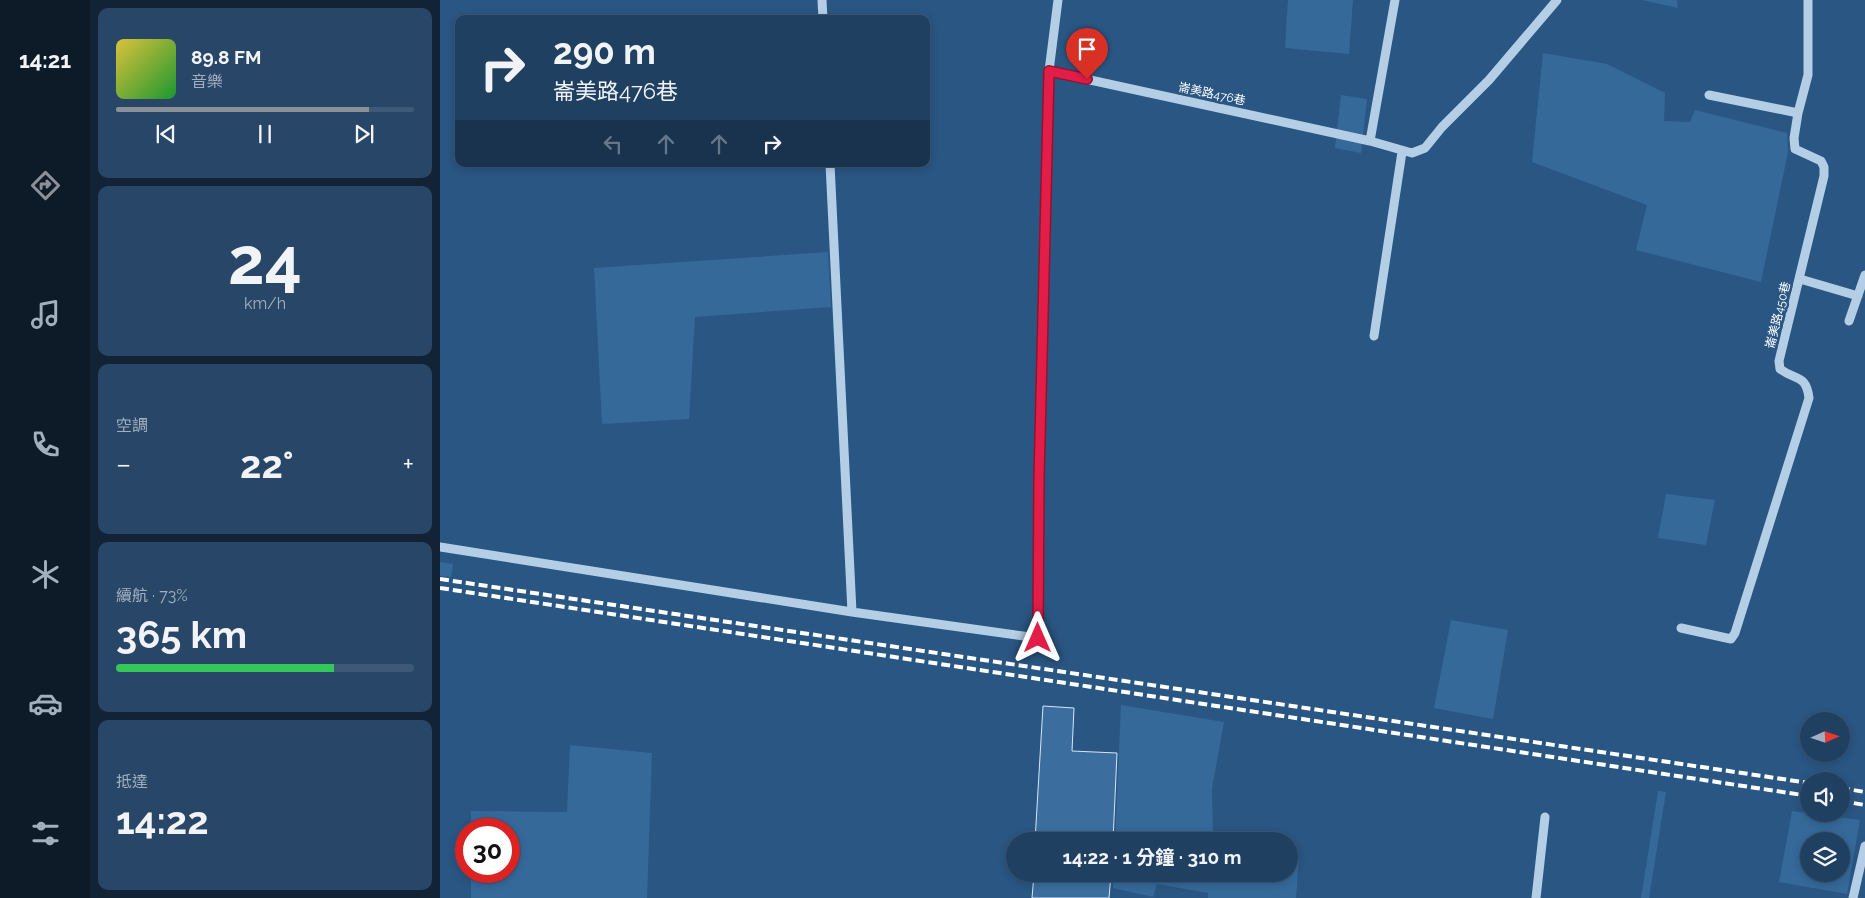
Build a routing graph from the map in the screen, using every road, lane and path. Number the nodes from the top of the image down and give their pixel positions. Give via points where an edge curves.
1 (822, 0) edge
2 (1058, 0) edge
3 (1395, 0) edge
4 (1557, 0) edge
5 (1808, 0) edge
6 (823, 15) edge
7 (1049, 71) junction
8 (1709, 95) dead end
9 (1798, 113) junction
10 (1370, 140) junction
11 (1402, 152) junction
12 (830, 167) edge
13 (1865, 275) edge
14 (1800, 279) junction
15 (1858, 296) junction
16 (1849, 321) dead end
17 (1374, 336) dead end
18 (440, 547) edge
19 (852, 612) junction
20 (1681, 628) dead end
21 (1545, 818) dead end
22 (1865, 846) edge
23 (1536, 898) edge
24 (1853, 898) edge

1 - 6 street
2 - 7 street
3 - 10 street
4 - 11 street via 1485,85 1425,148 1412,154
5 - 9 street, 崙美路450巷 via 1808,75
7 - 10 street, 崙美路476巷
7 - 19 street via 1038,638
8 - 9 street
9 - 14 street, 崙美路450巷 via 1794,149 1822,161 1824,167
10 - 11 street, 崙美路476巷
11 - 17 street
12 - 19 street
13 - 15 street
14 - 15 street
14 - 20 street, 崙美路450巷 via 1779,361 1780,369 1804,381 1809,398 1735,633 1731,639
15 - 16 street
18 - 19 street
21 - 23 street
22 - 24 street

